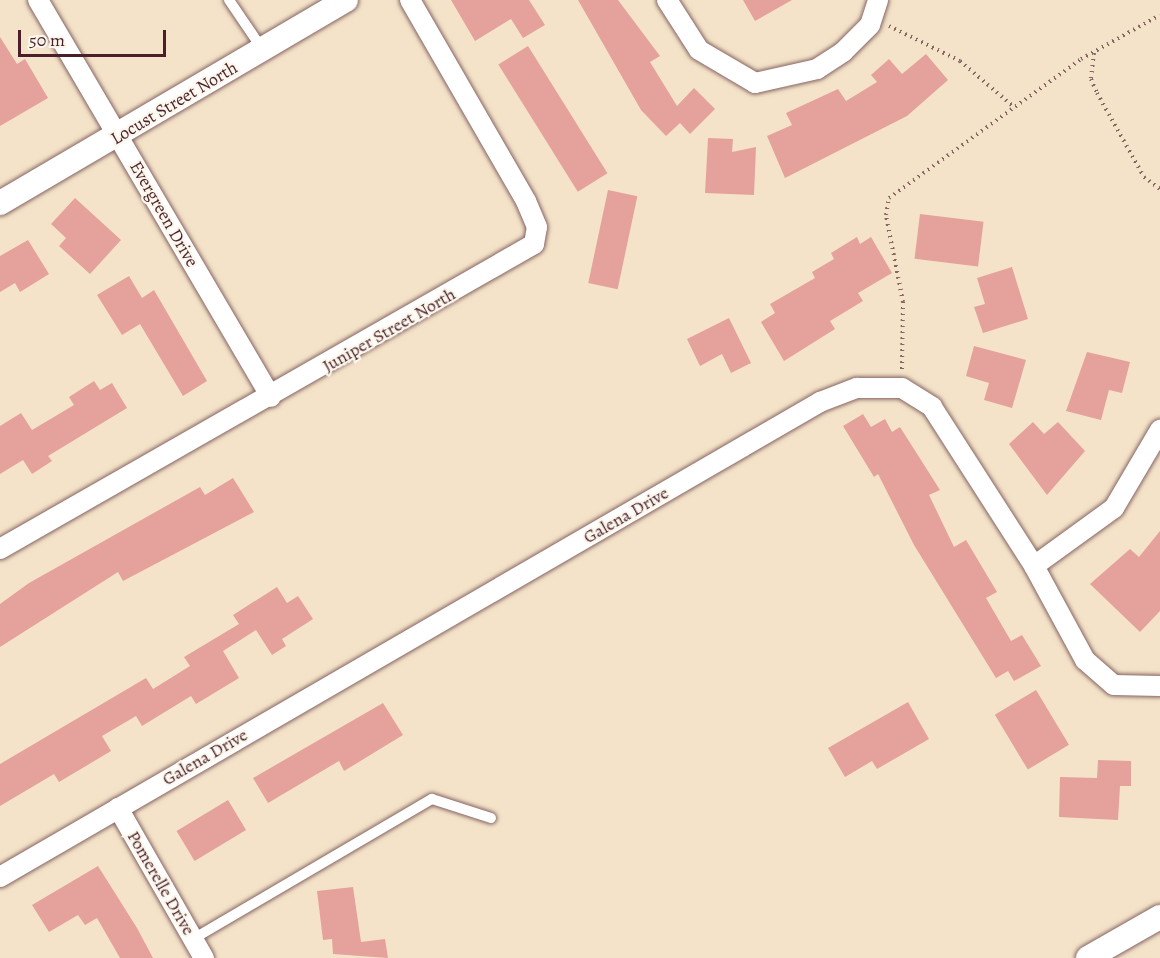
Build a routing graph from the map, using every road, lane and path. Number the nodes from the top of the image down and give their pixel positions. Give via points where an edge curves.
1 (38, 0) edge
2 (229, 0) edge
3 (346, 0) edge
4 (410, 0) edge
5 (667, 0) edge
6 (875, 9) edge
7 (1160, 15) edge
8 (263, 50) junction
9 (1094, 52) junction
10 (1015, 108) junction
11 (119, 136) junction
12 (1160, 189) edge
13 (0, 203) edge
14 (902, 388) junction
15 (271, 397) junction
16 (1160, 430) edge
17 (0, 549) edge
18 (1034, 566) junction
19 (1160, 686) edge
20 (118, 808) junction
21 (491, 818) dead end
22 (0, 877) edge
23 (1160, 917) edge
24 (193, 939) junction
25 (1115, 951) edge
26 (204, 958) edge
27 (1089, 958) edge

1 - 11 street, Evergreen Drive
2 - 8 lane
3 - 8 street, Locust Street North
4 - 15 street, Juniper Street North via 526,201 537,227 534,244
5 - 6 street via 699,50 755,84 817,69 843,52
6 - 10 path via 960,61
7 - 9 path
8 - 11 street, Locust Street North
9 - 10 path
9 - 12 path via 1091,79 1097,93 1144,177
10 - 14 path via 889,198 886,215 903,302
11 - 13 street, Locust Street North
11 - 15 street, Evergreen Drive
14 - 18 street via 932,407 955,438
14 - 20 street, Galena Drive via 857,388 820,402
15 - 17 street, Juniper Street North
16 - 18 street via 1114,508
18 - 19 street via 1085,660 1114,685
20 - 22 street, Galena Drive
20 - 24 street, Pomerelle Drive
21 - 24 lane via 432,799
23 - 25 street
24 - 26 street, Pomerelle Drive
25 - 27 street

